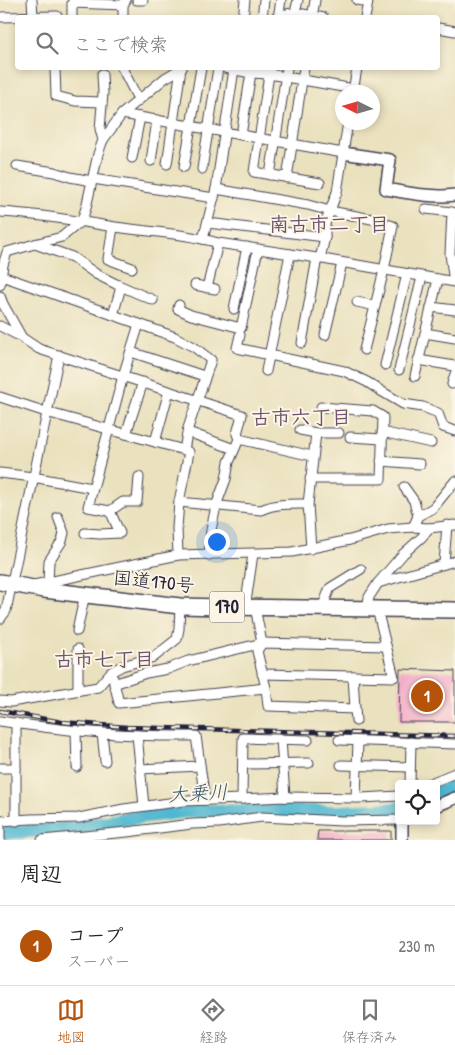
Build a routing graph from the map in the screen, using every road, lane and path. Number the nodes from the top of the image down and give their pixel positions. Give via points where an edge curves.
1 (32, 0) edge
2 (137, 0) edge
3 (143, 0) edge
4 (245, 0) edge
5 (264, 0) edge
6 (281, 0) edge
7 (298, 0) edge
8 (315, 0) edge
9 (357, 0) edge
10 (125, 2) edge
11 (33, 15) edge
12 (72, 15) edge
13 (123, 15) edge
14 (243, 15) edge
15 (262, 15) edge
16 (277, 15) edge
17 (295, 15) edge
18 (313, 15) edge
19 (366, 15) edge
20 (0, 17) edge
21 (15, 17) edge
22 (440, 28) edge
23 (455, 31) edge
24 (55, 70) edge
25 (123, 70) edge
26 (178, 70) edge
27 (181, 70) edge
28 (202, 70) edge
29 (218, 70) edge
30 (230, 70) edge
31 (238, 70) edge
32 (287, 70) edge
33 (304, 70) edge
34 (357, 70) edge
35 (269, 71) edge
36 (251, 73) junction
37 (102, 74) dead end
38 (286, 77) junction
39 (302, 80) junction
40 (354, 85) edge
41 (335, 87) edge
42 (138, 99) junction
43 (102, 102) junction
44 (122, 114) junction
45 (140, 117) junction
46 (157, 120) junction
47 (173, 123) junction
48 (192, 126) junction
49 (208, 129) junction
50 (347, 130) edge
51 (224, 132) junction
52 (241, 135) junction
53 (259, 138) junction
54 (103, 140) junction
55 (276, 141) junction
56 (292, 143) junction
57 (343, 153) junction
58 (132, 158) dead end
59 (151, 161) dead end
60 (166, 164) dead end
61 (17, 166) dead end
62 (184, 167) dead end
63 (202, 170) dead end
64 (270, 175) junction
65 (286, 178) junction
66 (93, 180) junction
67 (320, 183) dead end
68 (215, 193) junction
69 (455, 196) edge
70 (426, 209) dead end
71 (330, 211) junction
72 (0, 212) edge
73 (80, 222) junction
74 (208, 223) junction
75 (113, 226) junction
76 (324, 237) junction
77 (203, 239) junction
78 (218, 243) junction
79 (35, 244) junction
80 (247, 247) junction
81 (258, 249) junction
82 (290, 254) junction
83 (319, 259) junction
84 (342, 263) junction
85 (2, 264) edge
86 (132, 268) dead end
87 (384, 270) junction
88 (408, 274) junction
89 (422, 277) junction
90 (438, 279) junction
91 (1, 280) edge
92 (454, 282) edge
93 (195, 285) dead end
94 (121, 286) junction
95 (0, 296) edge
96 (153, 300) dead end
97 (357, 302) dead end
98 (179, 305) dead end
99 (375, 306) junction
100 (431, 307) junction
101 (234, 309) dead end
102 (455, 310) edge
103 (113, 314) junction
104 (139, 324) junction
105 (395, 324) junction
106 (0, 326) edge
107 (410, 327) junction
108 (425, 333) junction
109 (240, 335) dead end
110 (325, 335) dead end
111 (21, 337) junction
112 (455, 338) edge
113 (302, 343) dead end
114 (364, 350) dead end
115 (130, 352) junction
116 (59, 355) junction
117 (270, 355) junction
118 (418, 360) junction
119 (385, 365) dead end
120 (455, 366) edge
121 (399, 370) dead end
122 (266, 371) dead end
123 (455, 374) edge
124 (123, 376) junction
125 (415, 376) dead end
126 (204, 381) junction
127 (143, 382) junction
128 (452, 384) dead end
129 (169, 391) junction
130 (0, 397) edge
131 (197, 400) junction
132 (321, 407) dead end
133 (46, 412) junction
134 (109, 429) junction
135 (300, 430) dead end
136 (455, 431) edge
137 (188, 432) junction
138 (316, 433) junction
139 (339, 433) dead end
140 (126, 434) junction
141 (382, 436) junction
142 (350, 437) dead end
143 (239, 439) junction
144 (155, 442) junction
145 (431, 443) dead end
146 (234, 449) junction
147 (189, 452) dead end
148 (312, 456) junction
149 (381, 461) junction
150 (420, 464) dead end
151 (0, 473) edge
152 (33, 477) junction
153 (139, 477) dead end
154 (310, 479) junction
155 (455, 481) edge
156 (404, 487) dead end
157 (92, 488) junction
158 (179, 502) junction
159 (308, 504) junction
160 (216, 506) junction
161 (110, 510) junction
162 (418, 516) junction
163 (58, 517) dead end
164 (451, 525) edge
165 (413, 527) junction
166 (429, 528) junction
167 (85, 533) dead end
168 (311, 549) junction
169 (253, 554) junction
170 (178, 555) junction
171 (209, 555) junction
172 (455, 561) edge
173 (444, 564) junction
174 (361, 569) dead end
175 (6, 583) edge
176 (378, 583) junction
177 (46, 586) junction
178 (85, 594) junction
179 (180, 606) junction
180 (250, 607) junction
181 (322, 608) junction
182 (372, 609) junction
183 (455, 610) edge
184 (0, 619) edge
185 (78, 631) dead end
186 (262, 643) junction
187 (386, 646) junction
188 (78, 649) dead end
189 (111, 672) junction
190 (262, 674) junction
191 (353, 676) junction
192 (114, 684) junction
193 (266, 688) junction
194 (78, 690) junction
195 (0, 702) edge
196 (354, 709) junction
197 (0, 721) edge
198 (356, 721) dead end
199 (16, 723) junction
200 (76, 730) junction
201 (102, 733) junction
202 (137, 735) junction
203 (282, 739) junction
204 (308, 740) dead end
205 (339, 740) dead end
206 (358, 741) junction
207 (411, 742) junction
208 (455, 744) edge
209 (105, 761) dead end
210 (283, 763) junction
211 (309, 763) dead end
212 (243, 764) junction
213 (341, 765) dead end
214 (200, 766) junction
215 (357, 766) junction
216 (77, 767) dead end
217 (410, 767) junction
218 (0, 768) edge
219 (16, 768) junction
220 (140, 769) junction
221 (455, 773) edge
222 (410, 780) edge
223 (438, 780) edge
224 (285, 797) junction
225 (395, 797) edge
226 (356, 798) junction
227 (455, 798) edge
228 (242, 799) junction
229 (205, 800) junction
230 (440, 804) edge
231 (144, 806) junction
232 (395, 820) edge
233 (0, 821) edge
234 (16, 821) junction
235 (400, 825) edge
236 (0, 827) edge
237 (0, 840) edge
238 (42, 840) edge
239 (402, 840) edge

1 - 11 street
2 - 3 street
4 - 14 street
5 - 15 street
6 - 16 street
7 - 17 street
8 - 18 street
9 - 19 street via 368,2
10 - 12 street via 72,3
10 - 13 street
20 - 21 street
22 - 23 street
24 - 43 street via 56,96
25 - 42 street
26 - 42 street
27 - 47 street
28 - 48 street
29 - 49 street
30 - 51 street
31 - 36 street
32 - 38 street
33 - 39 street
34 - 40 street
35 - 36 street
35 - 38 street
35 - 53 street
36 - 52 street
37 - 43 street
38 - 39 street
38 - 55 street
39 - 41 street
39 - 56 street
42 - 44 street
43 - 54 street via 100,129
44 - 45 street
44 - 54 street
45 - 46 street
45 - 58 street
46 - 47 street
46 - 59 street
47 - 48 street
47 - 60 street
48 - 49 street
48 - 62 street
49 - 51 street
49 - 63 street
50 - 57 street
51 - 52 street
51 - 68 street
52 - 53 street
53 - 55 street
53 - 64 street via 254,172
54 - 66 street
55 - 56 street
55 - 64 street
56 - 57 street
56 - 65 street
57 - 69 street via 390,160 386,189 430,196
57 - 71 street
61 - 66 street
64 - 65 street
65 - 67 street
66 - 68 street
66 - 73 street
68 - 71 street via 308,205
68 - 74 street
70 - 92 street via 452,212 450,254
71 - 76 street
71 - 87 street via 393,226
72 - 73 street
73 - 75 street
73 - 79 street via 62,237
74 - 76 street
74 - 77 street
75 - 77 street
75 - 86 street via 108,259
76 - 83 street
77 - 78 street
78 - 80 street
78 - 93 street via 211,289
79 - 85 street via 8,252
79 - 94 street via 72,257
80 - 81 street
80 - 101 street
81 - 82 street
81 - 98 street via 241,328 191,315 178,309
82 - 83 street
82 - 117 street
83 - 84 street
83 - 113 street
84 - 87 street
84 - 110 street
85 - 91 street
87 - 88 street
87 - 99 street
88 - 89 street
88 - 105 street
89 - 90 street
89 - 107 street
90 - 92 street
90 - 100 street
91 - 103 street
94 - 96 street
94 - 103 street
95 - 111 street
97 - 99 street
99 - 114 street
100 - 102 street
100 - 108 street
103 - 104 street
104 - 115 street
104 - 126 street via 175,337 211,360
105 - 107 street
105 - 119 street
106 - 111 street
107 - 121 street
108 - 112 street
108 - 118 street
109 - 117 street via 237,348
111 - 116 street via 39,349
115 - 124 street
115 - 126 street via 204,376
116 - 124 street
116 - 133 street
117 - 122 street
117 - 136 street via 344,371 403,404 438,413 443,427
118 - 120 street
118 - 125 street
123 - 128 street
124 - 127 street
124 - 134 street
126 - 131 street
127 - 129 street
127 - 140 street
129 - 131 street
129 - 144 street
130 - 133 street
131 - 137 street
131 - 143 street via 242,415 237,434
132 - 141 street via 373,411 382,417
133 - 134 street
133 - 152 street
134 - 140 street
134 - 157 street
135 - 138 street
137 - 144 street via 184,450
137 - 146 street
138 - 139 street
138 - 148 street
140 - 144 street
141 - 142 street
141 - 145 street
141 - 149 street
143 - 146 street
143 - 148 street
146 - 160 street
147 - 158 street
148 - 154 street
149 - 150 street
149 - 154 street via 381,479
151 - 152 street
152 - 157 street
152 - 175 street
153 - 161 street via 137,502 123,502
154 - 159 street
155 - 162 street via 433,508
156 - 162 street via 414,501
157 - 161 street via 88,507
158 - 160 street
158 - 170 street
159 - 160 street via 281,504 261,510
159 - 168 street
160 - 171 street
161 - 167 street via 120,533
162 - 165 street
163 - 177 street via 64,533 49,561
164 - 166 street
164 - 173 street
165 - 166 street
165 - 168 street via 388,529
166 - 176 street
168 - 169 street
169 - 171 street
169 - 180 street via 246,602
170 - 171 street
170 - 177 street
172 - 173 street
173 - 176 street
174 - 181 street via 330,588
175 - 177 highway, 国道170号 / 170
175 - 184 street via 6,610
176 - 182 street via 369,597
177 - 178 highway, 国道170号 / 170
178 - 179 highway, 国道170号 / 170
178 - 185 street
179 - 180 highway, 国道170号 / 170
179 - 189 street via 177,639 154,657
180 - 181 highway, 国道170号 / 170
180 - 186 street
181 - 182 highway, 国道170号 / 170
182 - 183 highway, 国道170号 / 170
182 - 187 street
186 - 187 street
186 - 190 street via 257,651
186 - 192 street
187 - 191 street via 394,677
188 - 194 street
189 - 192 street
189 - 194 street via 98,687
190 - 191 street
190 - 193 street
191 - 196 street
192 - 193 street via 119,702
193 - 196 street via 268,706
194 - 195 street
196 - 198 street
197 - 199 street
199 - 200 street
199 - 219 street
200 - 201 street
200 - 216 street
201 - 202 street
201 - 209 street
202 - 214 street via 196,736
202 - 220 street
203 - 204 street
203 - 210 street
203 - 212 street via 243,738
205 - 206 street
206 - 207 street
206 - 215 street
207 - 208 street
207 - 217 street
210 - 211 street
210 - 212 street
210 - 224 street
212 - 228 street
213 - 215 street
214 - 220 street
214 - 229 street
215 - 217 street
215 - 226 street
217 - 222 street
218 - 219 street
219 - 234 street
220 - 231 street
221 - 223 street
224 - 226 street
224 - 228 street
225 - 226 street
227 - 230 street
228 - 229 street
229 - 231 street
231 - 234 street via 79,818
232 - 238 street via 262,817
233 - 234 street
235 - 239 street
236 - 237 street

